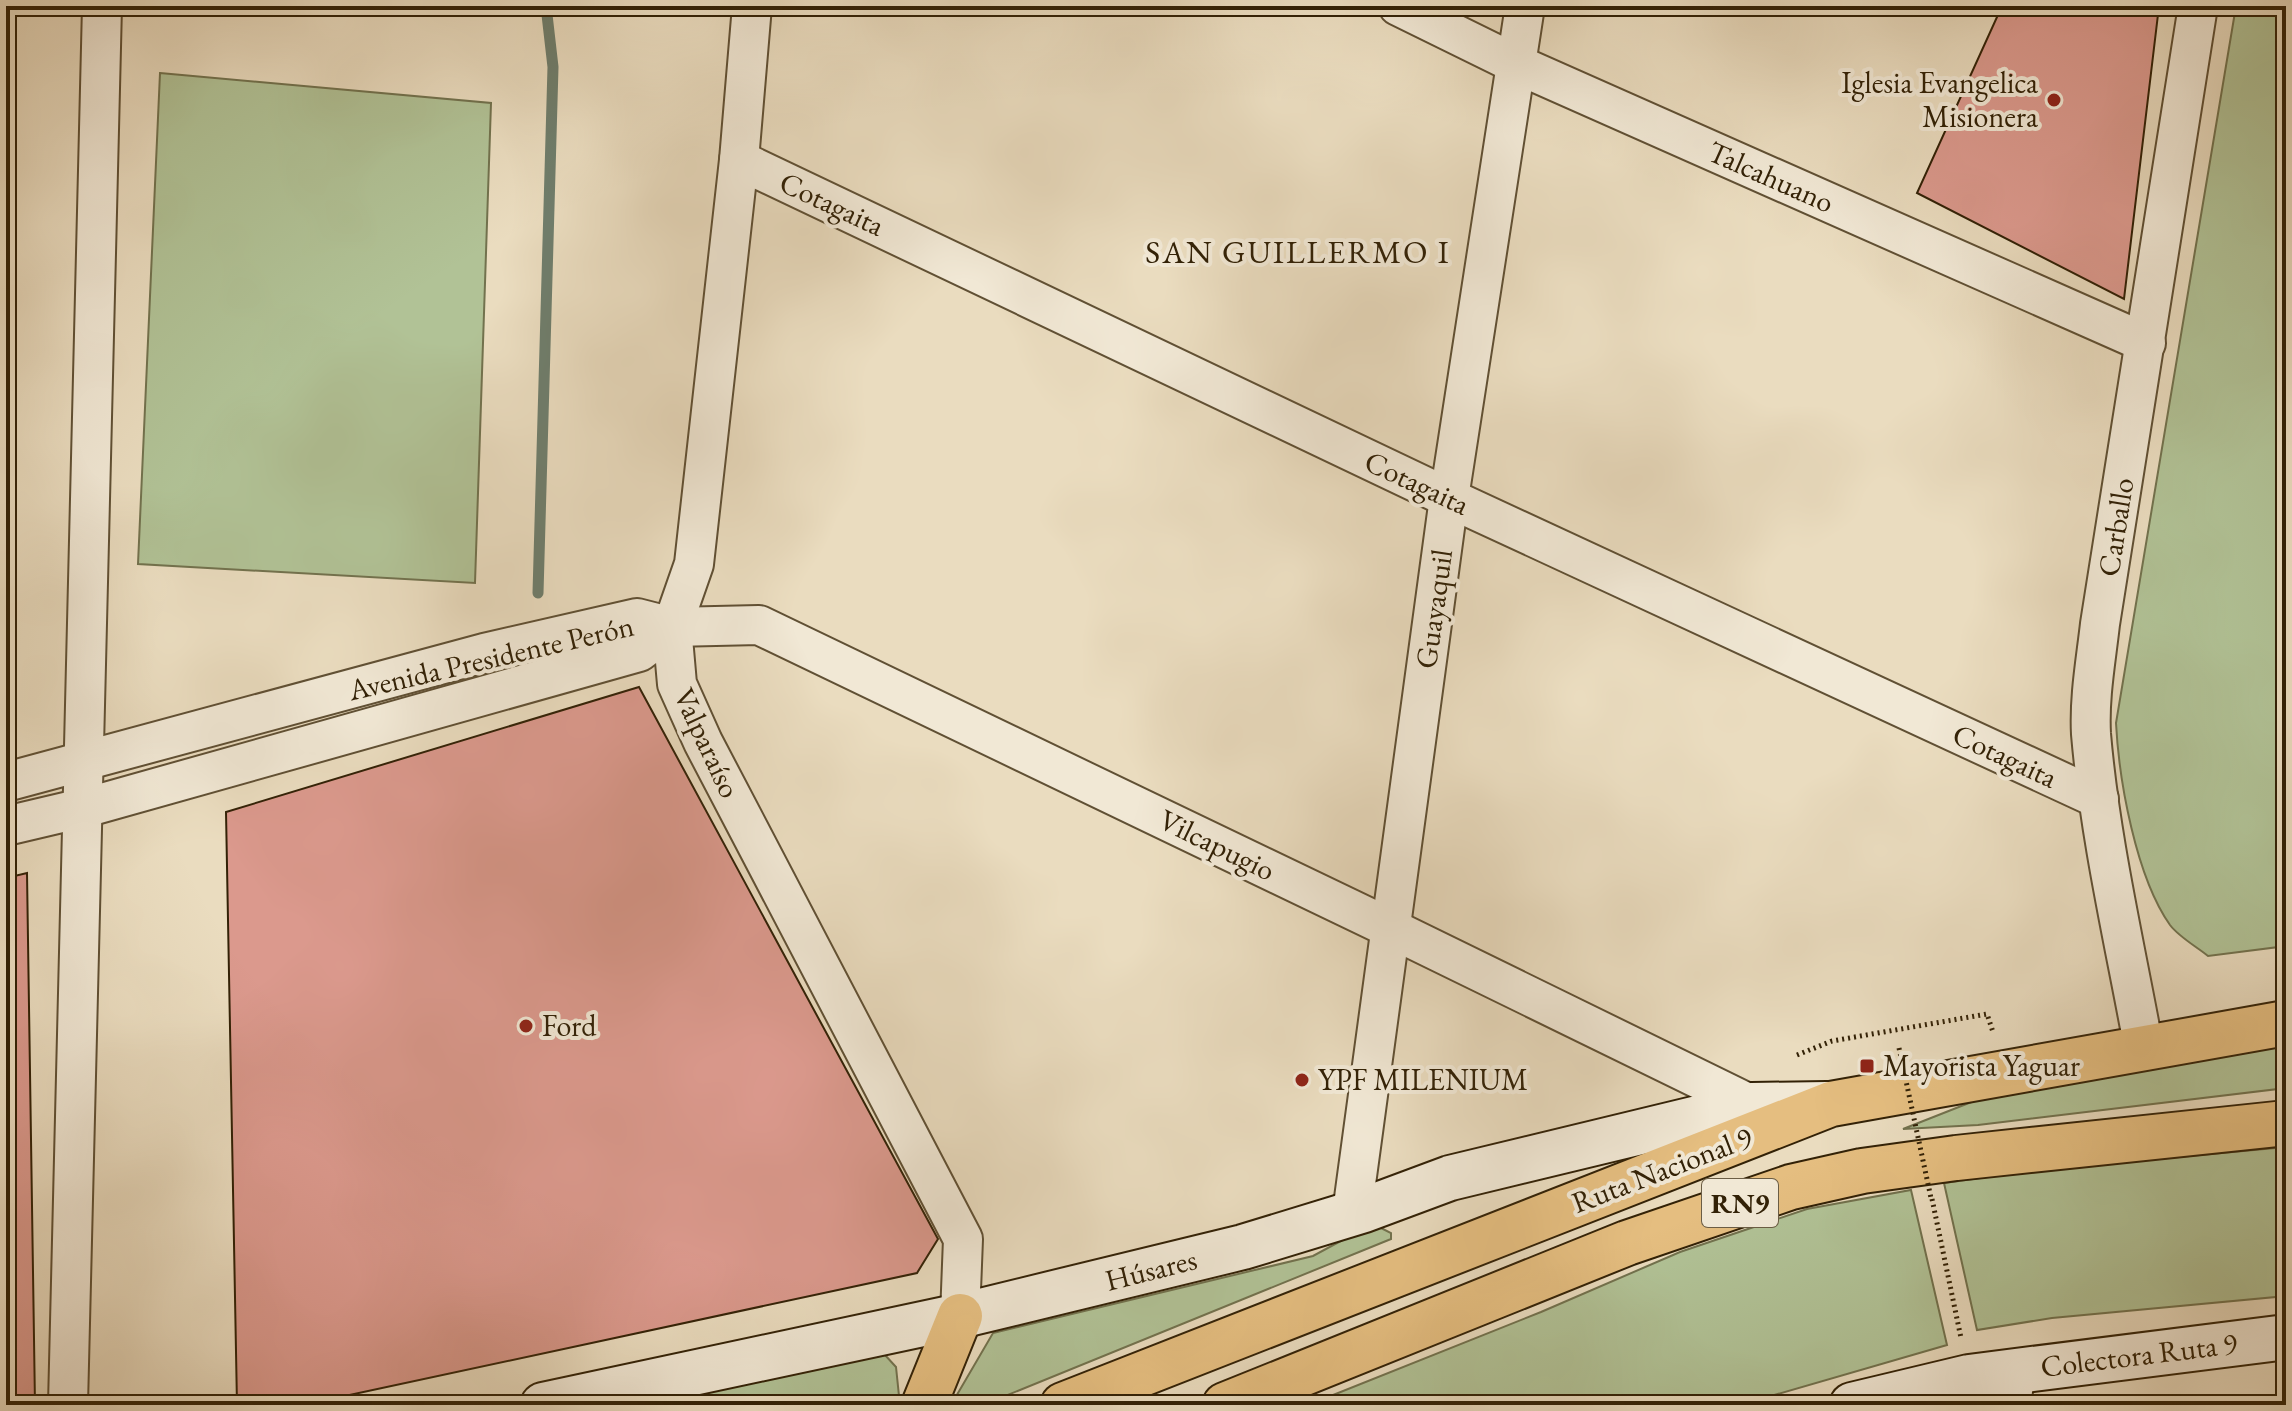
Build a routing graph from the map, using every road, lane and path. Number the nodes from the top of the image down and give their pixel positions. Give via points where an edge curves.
1 (102, 6) edge
2 (752, 6) edge
3 (1398, 6) edge
4 (1525, 6) edge
5 (2198, 6) edge
6 (1516, 64) junction
7 (739, 160) junction
8 (2146, 343) junction
9 (1449, 498) junction
10 (672, 627) junction
11 (84, 761) junction
12 (6, 782) edge
13 (2099, 799) junction
14 (83, 808) junction
15 (6, 826) edge
16 (1390, 928) junction
17 (2286, 1023) edge
18 (1977, 1034) dead end
19 (1915, 1045) dead end
20 (2144, 1049) junction
21 (1797, 1055) dead end
22 (1831, 1104) junction
23 (1752, 1105) junction
24 (2286, 1123) edge
25 (1352, 1213) junction
26 (960, 1316) junction
27 (1960, 1333) dead end
28 (2286, 1337) edge
29 (2013, 1387) edge
30 (68, 1405) edge
31 (543, 1405) edge
32 (924, 1405) edge
33 (1063, 1405) edge
34 (1225, 1405) edge
35 (1852, 1405) edge

1 - 11 street
2 - 7 street, Valparaíso
3 - 6 street, Talcahuano
4 - 6 street, Guayaquil
5 - 8 street, Carballo
6 - 8 street, Talcahuano
6 - 9 street, Guayaquil
7 - 9 street, Cotagaita
7 - 10 street, Valparaíso via 694,564
8 - 13 street, Carballo via 2094,673 2091,734
9 - 13 street, Cotagaita
9 - 16 street, Guayaquil
10 - 11 street, Avenida Presidente Perón via 637,618 484,653
10 - 14 street, Avenida Presidente Perón via 639,652
10 - 16 street, Vilcapugio via 759,625
10 - 26 street, Valparaíso via 677,684 703,742 963,1239
11 - 12 street, Avenida Presidente Perón
11 - 14 street
13 - 20 street, Carballo
14 - 15 street, Avenida Presidente Perón
14 - 30 street
16 - 23 street, Vilcapugio
16 - 25 street, Guayaquil
17 - 20 highway, Ruta Nacional 9 / RN9
18 - 21 path via 1993,1032 1987,1014 1832,1041
19 - 27 path, bridge via 1899,1048
20 - 22 highway, Ruta Nacional 9 / RN9
22 - 23 street, Húsares
22 - 33 highway, Ruta Nacional 9 / RN9
23 - 25 street, Húsares via 1450,1178
24 - 34 highway, Ruta Nacional 9 / RN9 via 1956,1158 1791,1187 1627,1243
25 - 26 street, Húsares via 1243,1247
26 - 31 street, Húsares
26 - 32 highway
28 - 29 street, Colectora Ruta 9
29 - 35 street, Colectora Ruta 9 via 1932,1384

